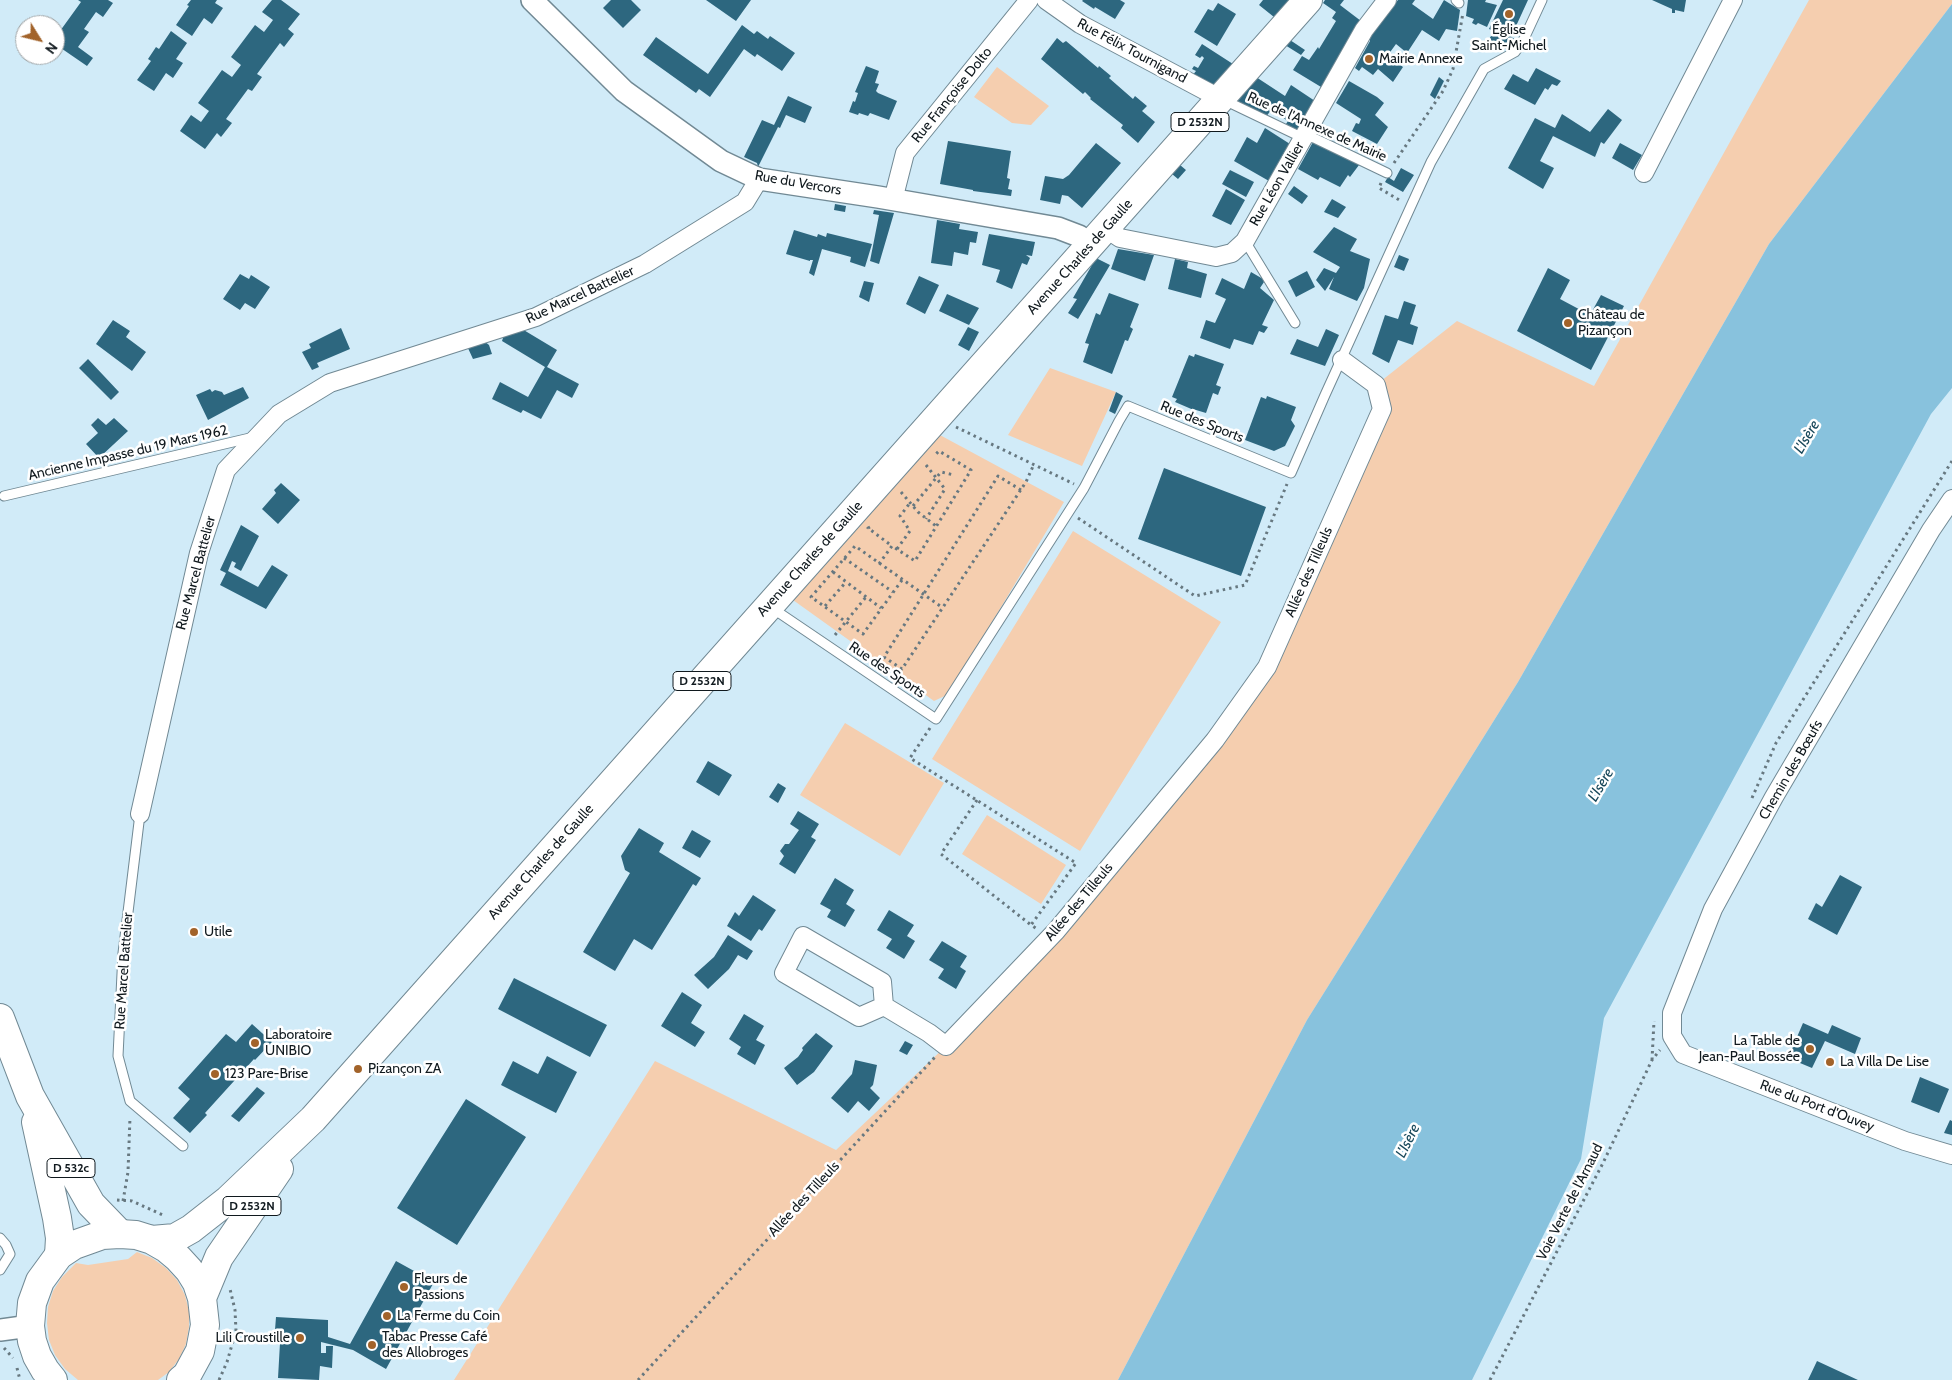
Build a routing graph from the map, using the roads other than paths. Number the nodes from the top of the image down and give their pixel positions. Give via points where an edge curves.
1 (532, 0) edge
2 (1029, 0) edge
3 (1046, 0) edge
4 (1308, 0) edge
5 (1387, 0) edge
6 (1542, 0) edge
7 (1733, 0) edge
8 (1221, 99) junction
9 (1305, 136) junction
10 (1387, 173) road end
11 (1644, 174) dead end
12 (759, 179) junction
13 (893, 200) junction
14 (1098, 236) junction
15 (1245, 241) junction
16 (1295, 323) dead end
17 (1342, 360) junction
18 (259, 436) junction
19 (4, 496) dead end
20 (1952, 499) edge
21 (769, 606) junction
22 (140, 814) joint
23 (884, 1006) junction
24 (0, 1018) edge
25 (1683, 1054) joint
26 (30, 1096) junction
27 (313, 1119) junction
28 (183, 1146) dead end
29 (1952, 1155) edge
30 (120, 1234) junction
31 (0, 1238) edge
32 (152, 1240) junction
33 (59, 1256) junction
34 (0, 1270) edge
35 (202, 1298) junction
36 (30, 1326) junction
37 (2, 1338) edge
38 (40, 1378) edge
39 (185, 1378) edge

1 - 12 street, Rue du Vercors via 624,91 721,162
2 - 13 street, Rue Françoise Dolto via 905,153
3 - 8 street, Rue Félix Tournigand via 1080,24
4 - 8 main road, Avenue Charles de Gaulle / D 2532N
5 - 9 street, Rue Léon Vallier via 1364,30
6 - 17 lane via 1515,52 1484,69 1431,162
7 - 11 street
8 - 9 lane, Rue de l'Annexe de Mairie
8 - 14 main road, Avenue Charles de Gaulle / D 2532N
9 - 10 lane, Rue de l'Annexe de Mairie
9 - 15 street, Rue Léon Vallier
12 - 13 street, Rue du Vercors
12 - 18 street, Rue Marcel Battelier via 745,202 645,264 536,317 330,383 278,414
13 - 14 street, Rue du Vercors
14 - 15 street, Rue Léon Vallier via 1216,257 1232,252
14 - 21 main road, Avenue Charles de Gaulle / D 2532N
15 - 16 lane
17 - 21 lane, Rue des Sports via 1291,473 1128,406 1084,488 936,719
17 - 23 street, Allée des Tilleuls via 1376,385 1382,408 1267,667 1215,740 1049,938 946,1046 929,1032
18 - 19 lane, Ancienne Impasse du 19 Mars 1962
18 - 22 street, Rue Marcel Battelier via 226,470 198,553
20 - 25 street, Chemin des Bœufs via 1774,797 1713,909 1672,1013 1672,1036
21 - 27 main road, Avenue Charles de Gaulle / D 2532N
22 - 28 lane, Rue Marcel Battelier via 123,953 118,1056 130,1101
23 - 23 street via 882,982 803,936 784,973 859,1018
24 - 26 main road, D 532c
25 - 29 street, Rue du Port d'Ouvey via 1905,1141
26 - 30 main road, D 532c via 91,1204
26 - 33 main road, D 532c via 57,1218
27 - 32 main road, Avenue Charles de Gaulle / D 2532N via 241,1188 191,1229 175,1238
27 - 35 main road, Avenue Charles de Gaulle / D 2532N via 218,1257
30 - 32 main road
30 - 33 main road via 86,1240
31 - 34 lane via 10,1254
32 - 35 main road via 189,1270
33 - 36 main road via 40,1281 32,1303
35 - 39 main road via 205,1325 200,1351
36 - 37 street
36 - 38 main road

